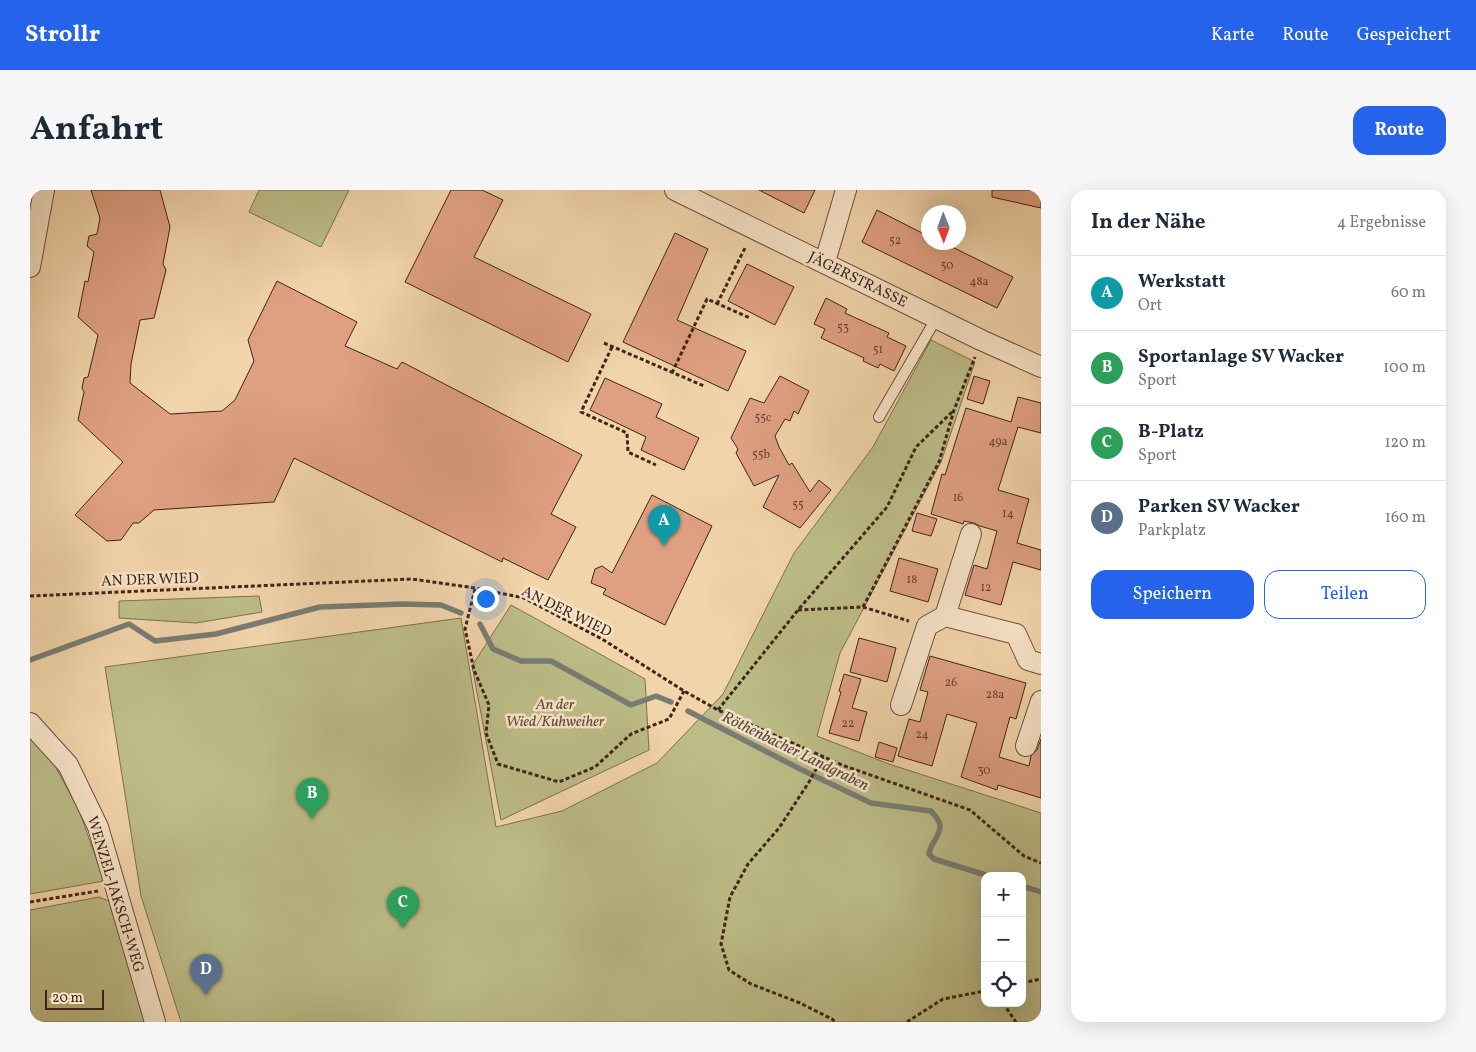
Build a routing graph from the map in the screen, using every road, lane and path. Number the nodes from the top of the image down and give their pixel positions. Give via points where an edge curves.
1 (44, 190) edge
2 (675, 190) edge
3 (846, 190) edge
4 (754, 228) junction
5 (825, 262) junction
6 (30, 267) edge
7 (717, 304) junction
8 (936, 317) junction
9 (750, 318) dead end
10 (981, 340) junction
11 (604, 343) dead end
12 (612, 346) junction
13 (1041, 367) edge
14 (672, 373) junction
15 (704, 386) dead end
16 (954, 410) junction
17 (879, 417) dead end
18 (656, 465) dead end
19 (971, 534) dead end
20 (475, 588) junction
21 (30, 596) edge
22 (863, 607) junction
23 (798, 610) junction
24 (945, 616) junction
25 (927, 626) junction
26 (1041, 664) edge
27 (684, 691) junction
28 (1041, 701) edge
29 (901, 705) dead end
30 (718, 710) junction
31 (30, 723) edge
32 (1026, 746) dead end
33 (823, 757) junction
34 (1041, 863) edge
35 (116, 888) junction
36 (30, 902) edge
37 (1041, 979) edge
38 (1026, 982) edge
39 (981, 992) edge
40 (1006, 1007) edge
41 (155, 1022) edge
42 (835, 1022) edge
43 (907, 1022) edge
44 (1016, 1022) edge

1 - 6 street
2 - 4 street, JÄGERSTRASSE
3 - 5 street
4 - 5 street, JÄGERSTRASSE
4 - 7 path
5 - 8 street, JÄGERSTRASSE
7 - 9 path
7 - 14 path via 707,299
8 - 10 street, JÄGERSTRASSE
8 - 17 lane
10 - 13 street, JÄGERSTRASSE
10 - 16 path
11 - 12 path
12 - 14 path
12 - 18 path via 581,412 627,433 628,452
14 - 15 path
16 - 22 path via 939,462
16 - 23 path via 916,447 887,507
19 - 24 street
20 - 21 path, AN DER WIED via 412,579
20 - 27 path, AN DER WIED via 524,598 602,639
20 - 27 path via 465,629 474,670 489,705 486,733 498,764 559,782 595,767 631,734 669,719
22 - 23 path
22 - 25 path
23 - 30 path
24 - 25 street
24 - 26 street via 1016,634 1028,660
25 - 29 street
27 - 30 path, AN DER WIED
28 - 32 street
30 - 33 path, AN DER WIED
31 - 35 street, WENZEL-JAKSCH-WEG via 68,765 98,827
33 - 34 path, AN DER WIED via 970,810 1024,856
33 - 42 path via 779,828 748,864 730,897 721,944 729,970 751,984 800,1003
35 - 36 path
35 - 41 street, WENZEL-JAKSCH-WEG
37 - 38 path
39 - 43 path via 943,999
40 - 44 path

